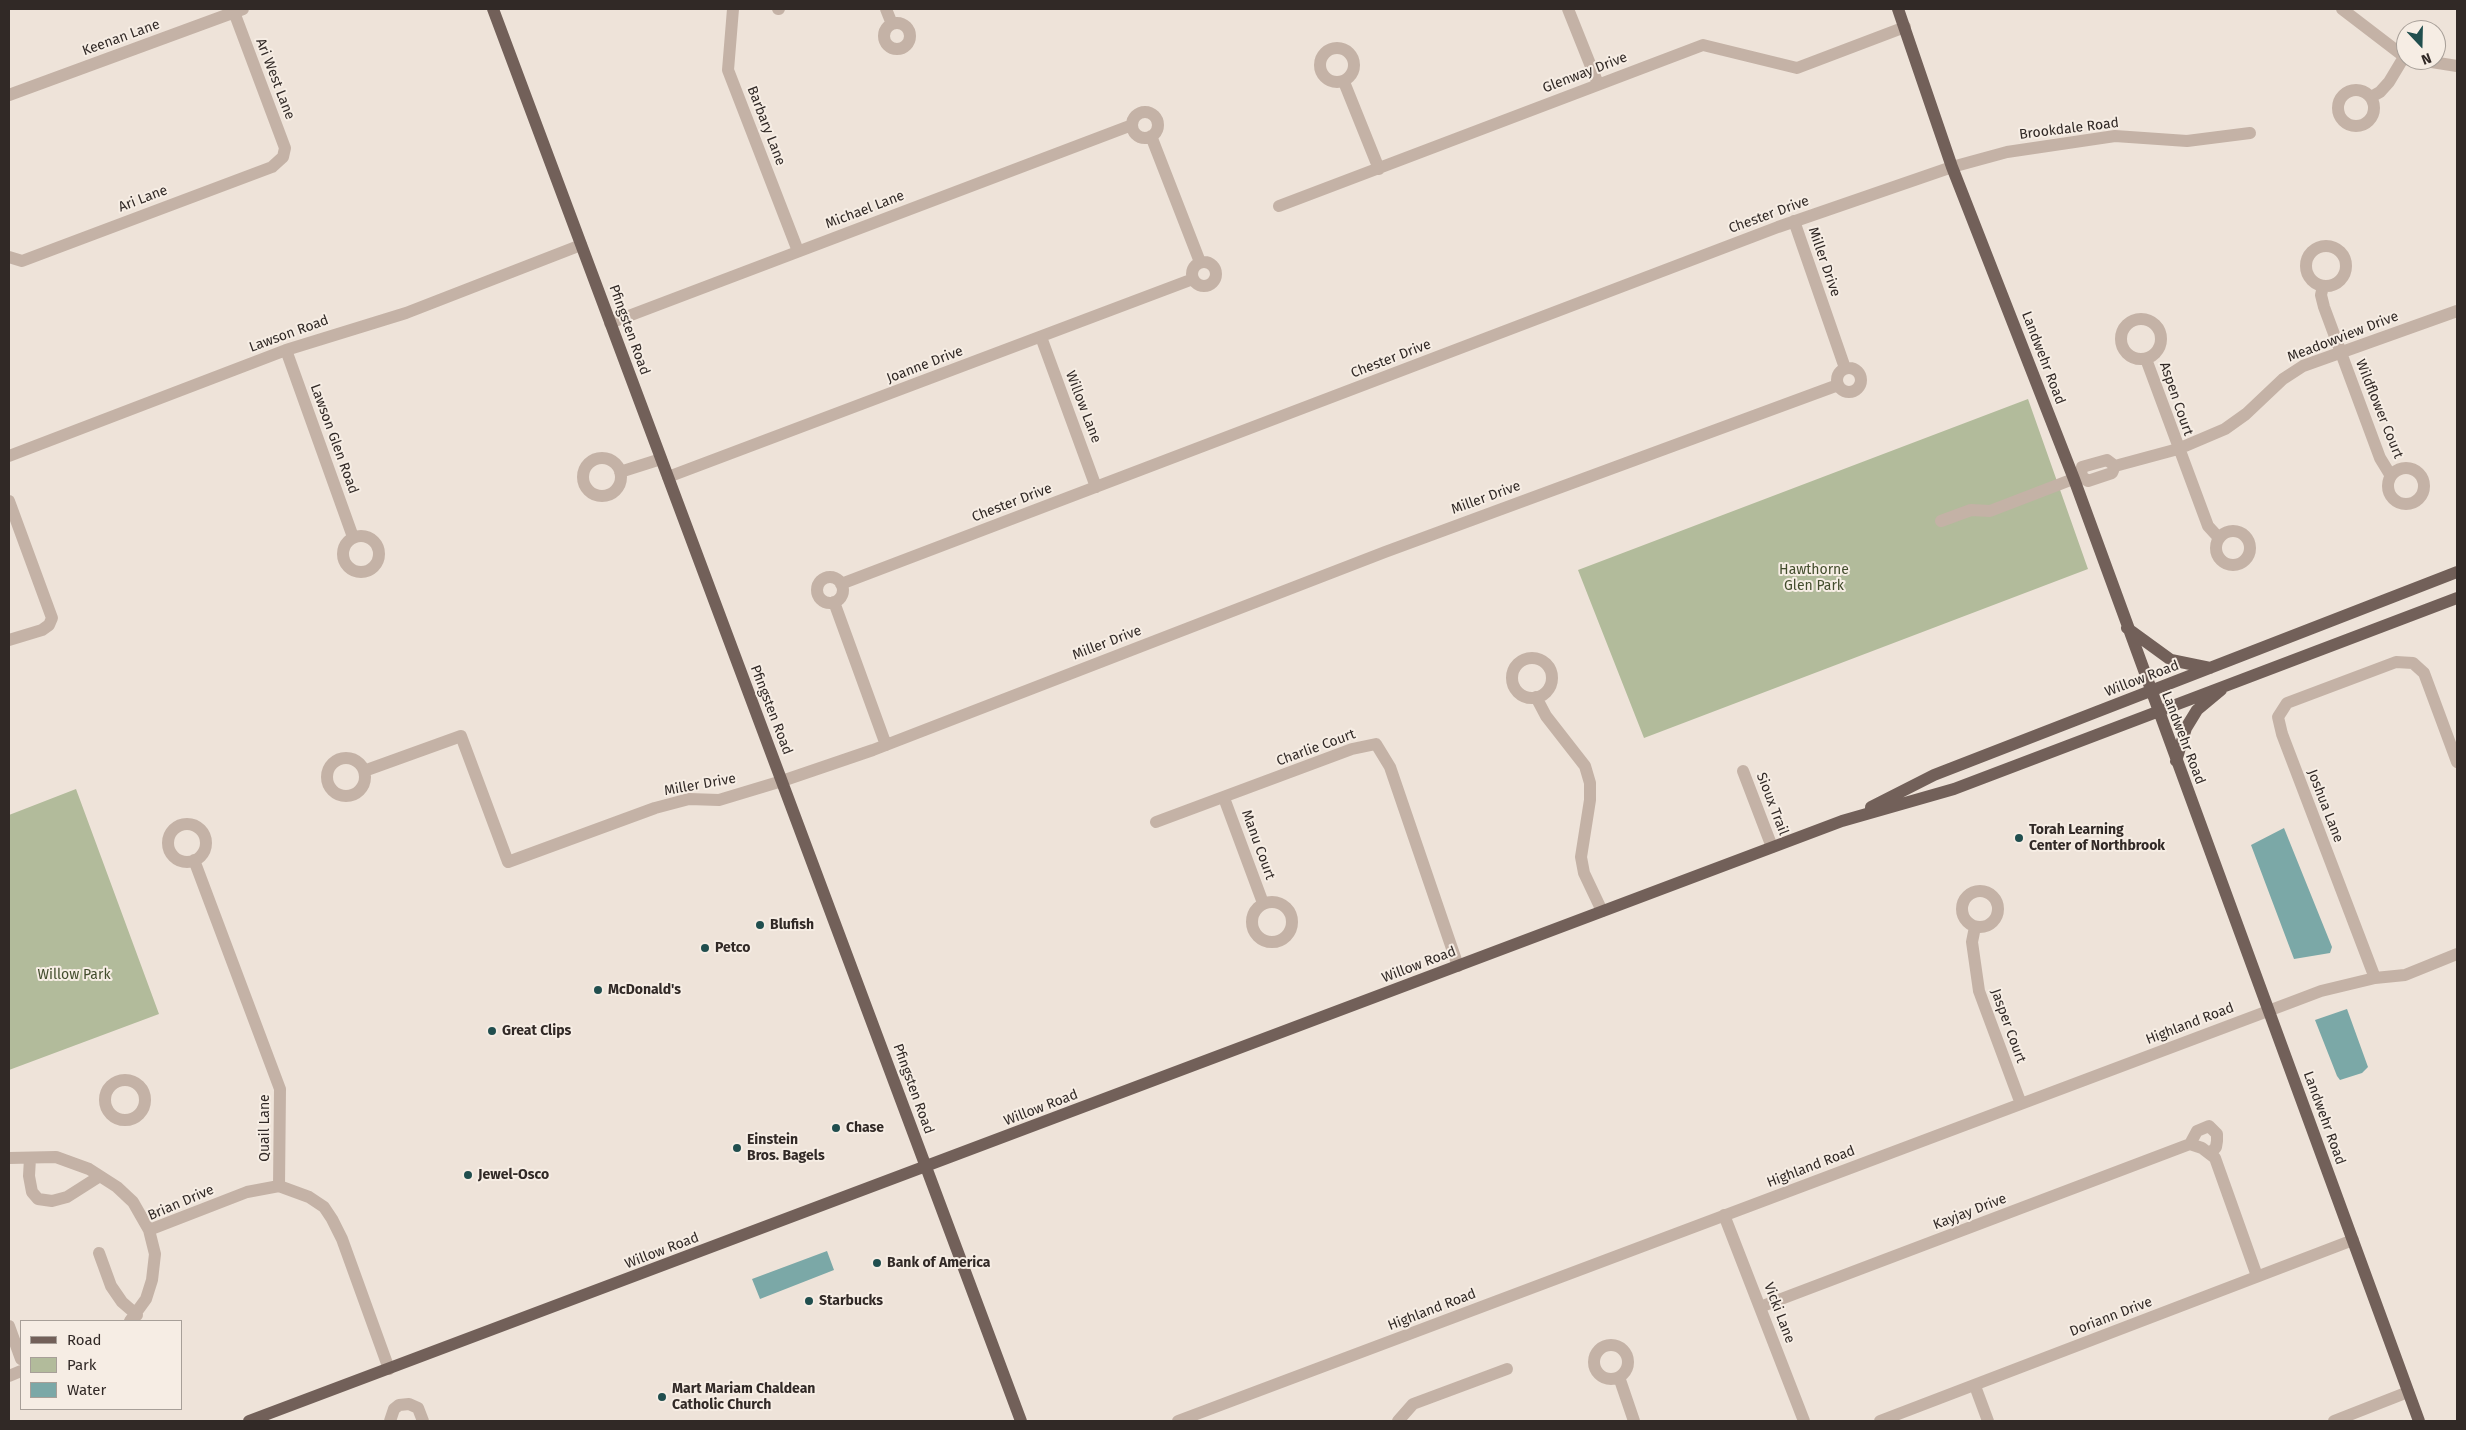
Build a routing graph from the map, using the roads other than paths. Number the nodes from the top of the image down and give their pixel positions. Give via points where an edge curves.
1 (493, 9) edge
2 (733, 9) edge
3 (886, 9) edge
4 (1568, 9) edge
5 (1898, 9) edge
6 (2342, 9) edge
7 (238, 10) edge
8 (892, 24) dead end
9 (1905, 27) junction
10 (2396, 51) edge
11 (2397, 70) edge
12 (1344, 82) dead end
13 (1598, 84) junction
14 (9, 95) edge
15 (2371, 97) dead end
16 (1132, 125) junction
17 (2250, 133) dead end
18 (1151, 136) junction
19 (283, 157) joint
20 (1952, 167) junction
21 (1379, 169) junction
22 (1279, 206) dead end
23 (1794, 222) junction
24 (581, 245) junction
25 (798, 251) junction
26 (9, 258) edge
27 (1200, 262) junction
28 (1193, 279) junction
29 (2323, 286) dead end
30 (2457, 312) edge
31 (610, 323) junction
32 (1040, 337) junction
33 (286, 350) junction
34 (2340, 353) junction
35 (2146, 358) dead end
36 (1845, 368) junction
37 (1838, 385) junction
38 (2178, 449) junction
39 (9, 456) edge
40 (661, 459) junction
41 (620, 472) dead end
42 (2391, 476) dead end
43 (668, 477) junction
44 (2077, 478) junction
45 (1096, 488) junction
46 (9, 501) edge
47 (1941, 522) dead end
48 (353, 537) dead end
49 (2219, 538) dead end
50 (2457, 572) edge
51 (842, 584) junction
52 (2457, 598) edge
53 (834, 602) junction
54 (2127, 628) junction
55 (9, 640) edge
56 (2211, 669) junction
57 (2230, 683) junction
58 (2150, 692) junction
59 (1536, 697) dead end
60 (2157, 710) junction
61 (886, 745) junction
62 (2176, 761) junction
63 (2457, 762) edge
64 (364, 771) dead end
65 (1743, 771) dead end
66 (782, 781) junction
67 (1224, 798) junction
68 (1842, 821) junction
69 (1156, 822) dead end
70 (1772, 847) junction
71 (194, 860) dead end
72 (1264, 903) dead end
73 (1602, 911) junction
74 (1975, 927) dead end
75 (2457, 954) edge
76 (1458, 966) junction
77 (2376, 978) junction
78 (2269, 1010) junction
79 (2021, 1104) junction
80 (2190, 1144) junction
81 (2210, 1154) junction
82 (9, 1158) edge
83 (30, 1158) junction
84 (926, 1168) junction
85 (100, 1176) junction
86 (279, 1186) junction
87 (1724, 1215) junction
88 (149, 1230) junction
89 (2353, 1240) junction
90 (99, 1253) dead end
91 (2257, 1276) junction
92 (1760, 1307) junction
93 (134, 1318) edge
94 (9, 1326) edge
95 (20, 1356) edge
96 (1507, 1369) dead end
97 (389, 1370) junction
98 (1619, 1377) dead end
99 (1975, 1386) junction
100 (2408, 1392) junction
101 (249, 1421) edge
102 (390, 1421) edge
103 (423, 1421) edge
104 (1021, 1421) edge
105 (1178, 1421) edge
106 (1398, 1421) edge
107 (1634, 1421) edge
108 (1804, 1421) edge
109 (1880, 1421) edge
110 (1988, 1421) edge
111 (2334, 1421) edge
112 (2419, 1421) edge

1 - 24 main road, Pfingsten Road
2 - 25 street, Barbary Lane via 728,70
3 - 8 street
4 - 13 street
5 - 9 main road, Landwehr Road
6 - 10 street
7 - 14 street, Keenan Lane
7 - 19 street, Ari West Lane via 285,148
9 - 13 street, Glenway Drive via 1796,68 1703,45
9 - 20 main road, Landwehr Road
11 - 15 street via 2380,92
12 - 21 street
13 - 21 street, Glenway Drive
16 - 18 street via 1138,136
16 - 18 street via 1134,117 1141,112 1153,115 1158,126
16 - 25 street, Michael Lane
17 - 20 street, Brookdale Road via 2187,141 2115,136 2007,152
18 - 27 street
19 - 26 street, Ari Lane via 272,166 22,261
20 - 23 street, Chester Drive
20 - 44 main road, Landwehr Road
21 - 22 street, Glenway Drive
23 - 36 street, Miller Drive
23 - 45 street, Chester Drive
24 - 31 main road, Pfingsten Road
24 - 33 street, Lawson Road via 406,312
25 - 31 street, Michael Lane
27 - 28 street via 1194,267
27 - 28 street via 1208,262 1215,267 1216,279 1206,286
28 - 32 street, Joanne Drive
29 - 34 street, Wildflower Court via 2324,307
30 - 34 street, Meadowview Drive
31 - 40 main road, Pfingsten Road
32 - 43 street, Joanne Drive
32 - 45 street, Willow Lane
33 - 39 street, Lawson Road
33 - 48 street, Lawson Glen Road
34 - 38 street, Meadowview Drive via 2291,372 2236,422
34 - 42 street, Wildflower Court via 2380,458
35 - 38 street, Aspen Court
36 - 37 street via 1838,377
36 - 37 street via 1859,372 1861,383 1852,391 1844,391
37 - 61 street, Miller Drive via 1384,552
38 - 44 street, Meadowview Drive via 2115,466 2107,460 2098,462 2082,467
38 - 49 street, Aspen Court via 2208,526
40 - 41 street
40 - 43 main road, Pfingsten Road
43 - 66 main road, Pfingsten Road
44 - 47 street via 1990,511 1971,510
44 - 54 main road, Landwehr Road
45 - 51 street, Chester Drive
46 - 55 street via 52,618 42,630
50 - 56 main road, Willow Road
51 - 53 street via 842,595
51 - 53 street via 832,577 818,583 816,591 819,598 826,603
52 - 57 main road, Willow Road
53 - 61 street
54 - 56 main road via 2171,660
54 - 58 main road, Landwehr Road
56 - 58 main road, Willow Road
57 - 60 main road, Willow Road
57 - 62 main road via 2198,710 2186,728
58 - 60 main road, Landwehr Road
58 - 68 main road, Willow Road via 1934,776
59 - 73 street via 1546,716 1585,766 1590,800 1580,857
60 - 62 main road, Landwehr Road
60 - 68 main road, Willow Road via 1954,789
61 - 66 street, Miller Drive
62 - 78 main road, Landwehr Road
63 - 77 street, Joshua Lane via 2424,673 2413,663 2396,662 2287,703 2278,717
64 - 66 street, Miller Drive via 461,736 508,862 655,808 689,799 719,800
65 - 70 street, Sioux Trail
66 - 84 main road, Pfingsten Road
67 - 69 street, Charlie Court
67 - 72 street, Manu Court
67 - 76 street, Charlie Court via 1352,749 1376,744 1390,767
68 - 70 main road, Willow Road
70 - 73 main road, Willow Road
71 - 86 street, Quail Lane via 280,1089
73 - 76 main road, Willow Road
74 - 79 street, Jasper Court via 1972,942 1979,991
75 - 77 street, Highland Road via 2405,975
76 - 84 main road, Willow Road
77 - 78 street, Highland Road
78 - 79 street, Highland Road
78 - 89 main road, Landwehr Road
79 - 87 street, Highland Road
80 - 81 street
80 - 81 street, Kayjay Drive via 2197,1131 2209,1126 2217,1134 2216,1147
80 - 92 street, Kayjay Drive
81 - 91 street via 2215,1158
82 - 83 street
83 - 85 street via 56,1157
83 - 85 street via 32,1192 38,1199 52,1202 67,1197
84 - 97 main road, Willow Road
84 - 104 main road, Pfingsten Road
85 - 88 street via 133,1202
86 - 88 street, Brian Drive via 247,1192
86 - 97 street via 309,1196 332,1218
87 - 92 street, Vicki Lane
87 - 105 street, Highland Road
88 - 93 street, Brian Drive via 155,1254 152,1280 146,1299
89 - 91 street, Doriann Drive
89 - 100 main road, Landwehr Road
90 - 93 street, Brian Drive via 111,1286
91 - 99 street, Doriann Drive
92 - 108 street, Vicki Lane
94 - 95 street
96 - 106 street via 1413,1404
97 - 101 main road, Willow Road
98 - 107 street
99 - 109 street, Doriann Drive
99 - 110 street
100 - 111 street
100 - 112 main road, Landwehr Road
102 - 103 street via 394,1409 409,1404 418,1408

